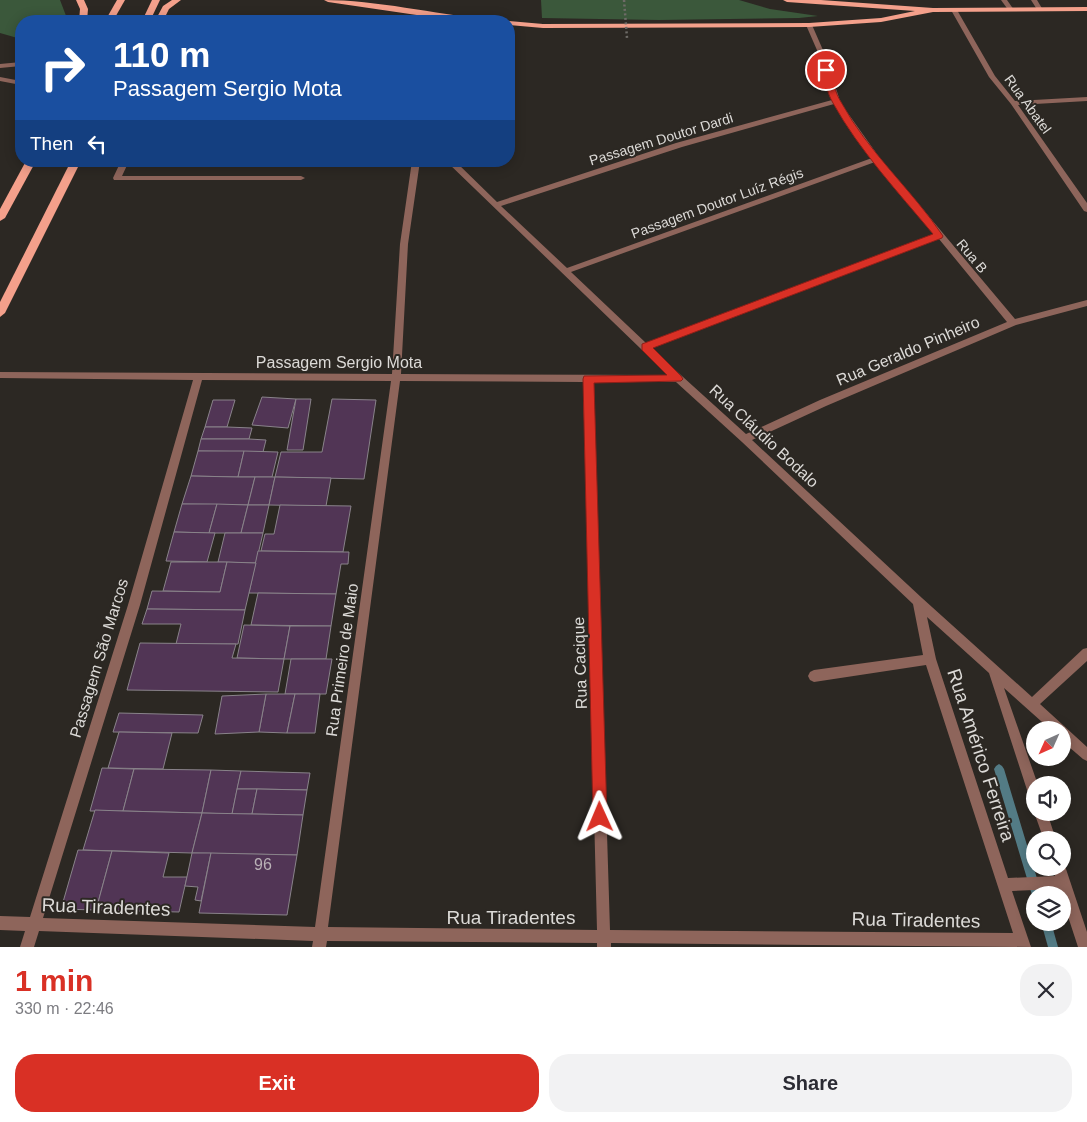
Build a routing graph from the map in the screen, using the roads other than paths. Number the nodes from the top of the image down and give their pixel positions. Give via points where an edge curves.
1 (80, 0) edge
2 (121, 0) edge
3 (156, 0) edge
4 (177, 0) edge
5 (328, 0) edge
6 (787, 0) edge
7 (1004, 0) edge
8 (1034, 0) edge
9 (933, 10) junction
10 (954, 10) junction
11 (1010, 10) junction
12 (1040, 10) junction
13 (1087, 10) edge
14 (84, 15) edge
15 (112, 15) edge
16 (149, 15) edge
17 (162, 15) edge
18 (419, 15) edge
19 (515, 24) edge
20 (809, 25) junction
21 (15, 65) edge
22 (0, 66) edge
23 (0, 79) edge
24 (15, 82) edge
25 (1087, 99) edge
26 (836, 101) junction
27 (1013, 102) junction
28 (876, 159) junction
29 (28, 167) edge
30 (73, 167) edge
31 (122, 167) edge
32 (415, 167) edge
33 (456, 167) edge
34 (301, 178) dead end
35 (495, 205) junction
36 (1087, 209) edge
37 (0, 218) edge
38 (939, 236) junction
39 (566, 270) junction
40 (1087, 303) edge
41 (0, 313) edge
42 (1012, 323) junction
43 (645, 347) junction
44 (0, 375) edge
45 (396, 376) junction
46 (198, 378) junction
47 (588, 379) junction
48 (678, 379) junction
49 (746, 439) junction
50 (918, 602) junction
51 (1087, 653) edge
52 (930, 659) junction
53 (994, 672) junction
54 (814, 676) dead end
55 (1032, 704) junction
56 (1050, 721) edge
57 (1071, 740) edge
58 (1087, 755) edge
59 (1028, 776) edge
60 (1062, 876) edge
61 (1064, 882) junction
62 (1008, 885) junction
63 (34, 922) junction
64 (1082, 922) edge
65 (0, 923) edge
66 (319, 941) edge
67 (603, 942) edge
68 (871, 943) edge
69 (1022, 944) edge
70 (26, 947) edge
71 (1085, 947) edge

1 - 14 main road
2 - 15 main road
3 - 16 main road
4 - 17 main road
5 - 18 main road
6 - 9 main road
7 - 11 street
8 - 12 street
9 - 10 main road
9 - 20 main road via 880,20
10 - 11 main road
10 - 27 street, Rua Abatel via 992,77
11 - 12 main road
12 - 13 main road
19 - 20 main road
20 - 26 street, Rua B
21 - 22 street
23 - 24 street
25 - 27 street
26 - 28 street, Rua B
26 - 35 street, Passagem Doutor Dardi via 679,145
27 - 36 street, Rua Abatel
28 - 38 street, Rua B
28 - 39 street, Passagem Doutor Luíz Régis
29 - 37 main road
30 - 41 main road
31 - 34 street via 117,178
32 - 45 street, Rua Primeiro de Maio via 404,244
33 - 35 street, Rua Cláudio Bodalo
35 - 39 street, Rua Cláudio Bodalo
38 - 42 street, Rua B
38 - 43 street
39 - 43 street, Rua Cláudio Bodalo
40 - 42 street, Rua Geraldo Pinheiro
42 - 49 street, Rua Geraldo Pinheiro
43 - 48 street, Rua Cláudio Bodalo
44 - 46 street, Passagem Sergio Mota
45 - 46 street, Passagem Sergio Mota
45 - 47 street, Passagem Sergio Mota
45 - 66 street, Rua Primeiro de Maio
46 - 63 street, Passagem São Marcos via 134,605
47 - 48 street, Passagem Sergio Mota
47 - 67 street, Rua Cacique
48 - 49 street, Rua Cláudio Bodalo
49 - 50 street, Rua Cláudio Bodalo
50 - 52 street, Rua Américo Ferreira
50 - 53 street, Rua Cláudio Bodalo
51 - 55 street
52 - 54 street
52 - 62 street, Rua Américo Ferreira
53 - 55 street, Rua Cláudio Bodalo
53 - 59 street
55 - 56 street, Rua Cláudio Bodalo
57 - 58 street, Rua Cláudio Bodalo
60 - 61 street
61 - 62 street
61 - 64 street
62 - 69 street, Rua Américo Ferreira
63 - 65 street, Rua Tiradentes
63 - 66 street, Rua Tiradentes
63 - 70 street, Passagem São Marcos
64 - 71 street
66 - 67 street, Rua Tiradentes
67 - 68 street, Rua Tiradentes
68 - 69 street, Rua Tiradentes

